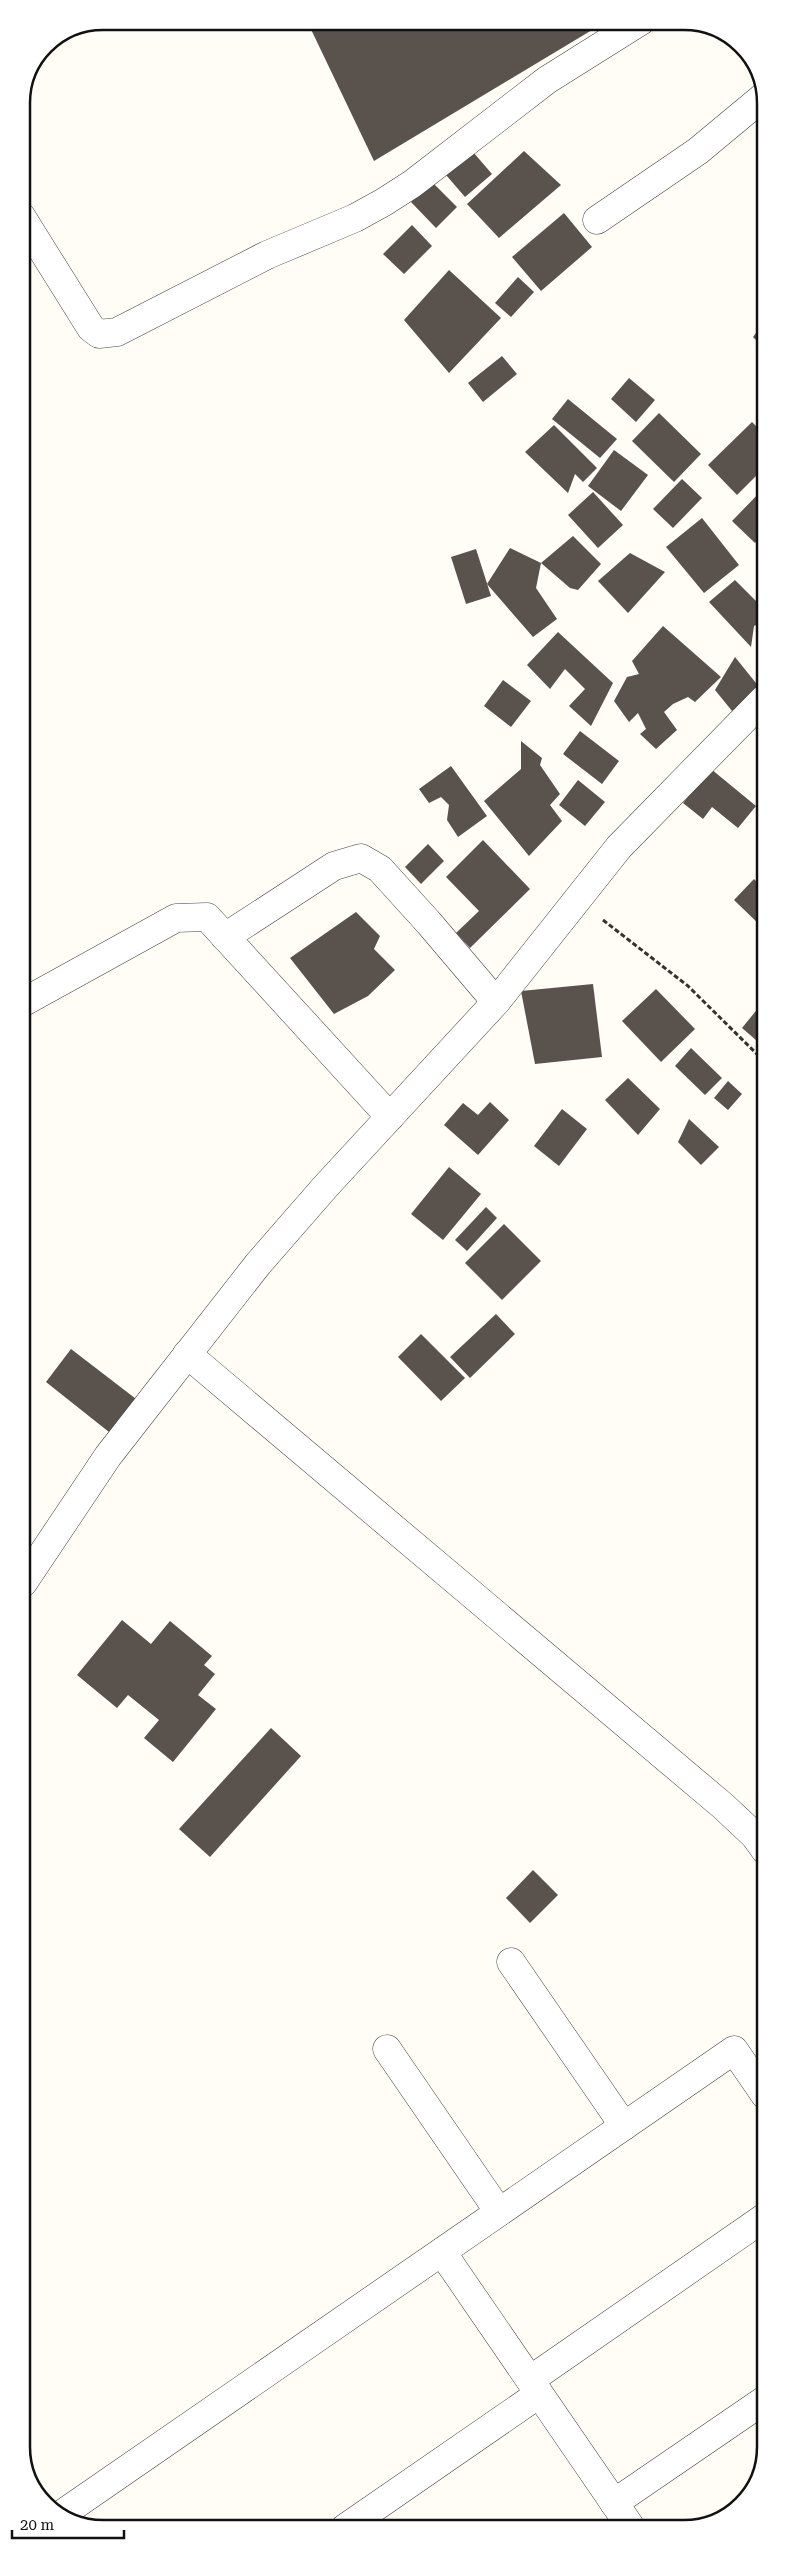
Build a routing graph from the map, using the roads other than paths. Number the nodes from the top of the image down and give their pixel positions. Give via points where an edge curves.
1 (627, 30) edge
2 (757, 102) edge
3 (597, 220) dead end
4 (30, 230) edge
5 (757, 706) edge
6 (224, 937) junction
7 (30, 999) edge
8 (496, 1002) junction
9 (390, 1117) junction
10 (187, 1354) junction
11 (30, 1573) edge
12 (757, 1839) edge
13 (511, 1962) dead end
14 (387, 2049) dead end
15 (757, 2083) edge
16 (624, 2126) junction
17 (499, 2212) junction
18 (757, 2224) edge
19 (442, 2252) junction
20 (534, 2387) junction
21 (757, 2405) edge
22 (614, 2503) junction
23 (67, 2511) edge
24 (356, 2520) edge
25 (626, 2520) edge

1 - 4 street via 547,80 384,202 355,218 267,255 117,332 99,334 91,328
2 - 3 street via 698,150
5 - 8 street via 619,847
6 - 7 street via 207,917 176,918
6 - 8 street via 334,866 361,858 380,869
6 - 9 street
8 - 9 street
9 - 10 street via 258,1264
10 - 11 street via 108,1456
10 - 12 street via 723,1806
13 - 16 street
14 - 17 street
15 - 16 street via 734,2050
16 - 17 street
17 - 19 street
18 - 20 street
19 - 20 street
19 - 23 street
20 - 22 street
20 - 24 street
21 - 22 street
22 - 25 street

